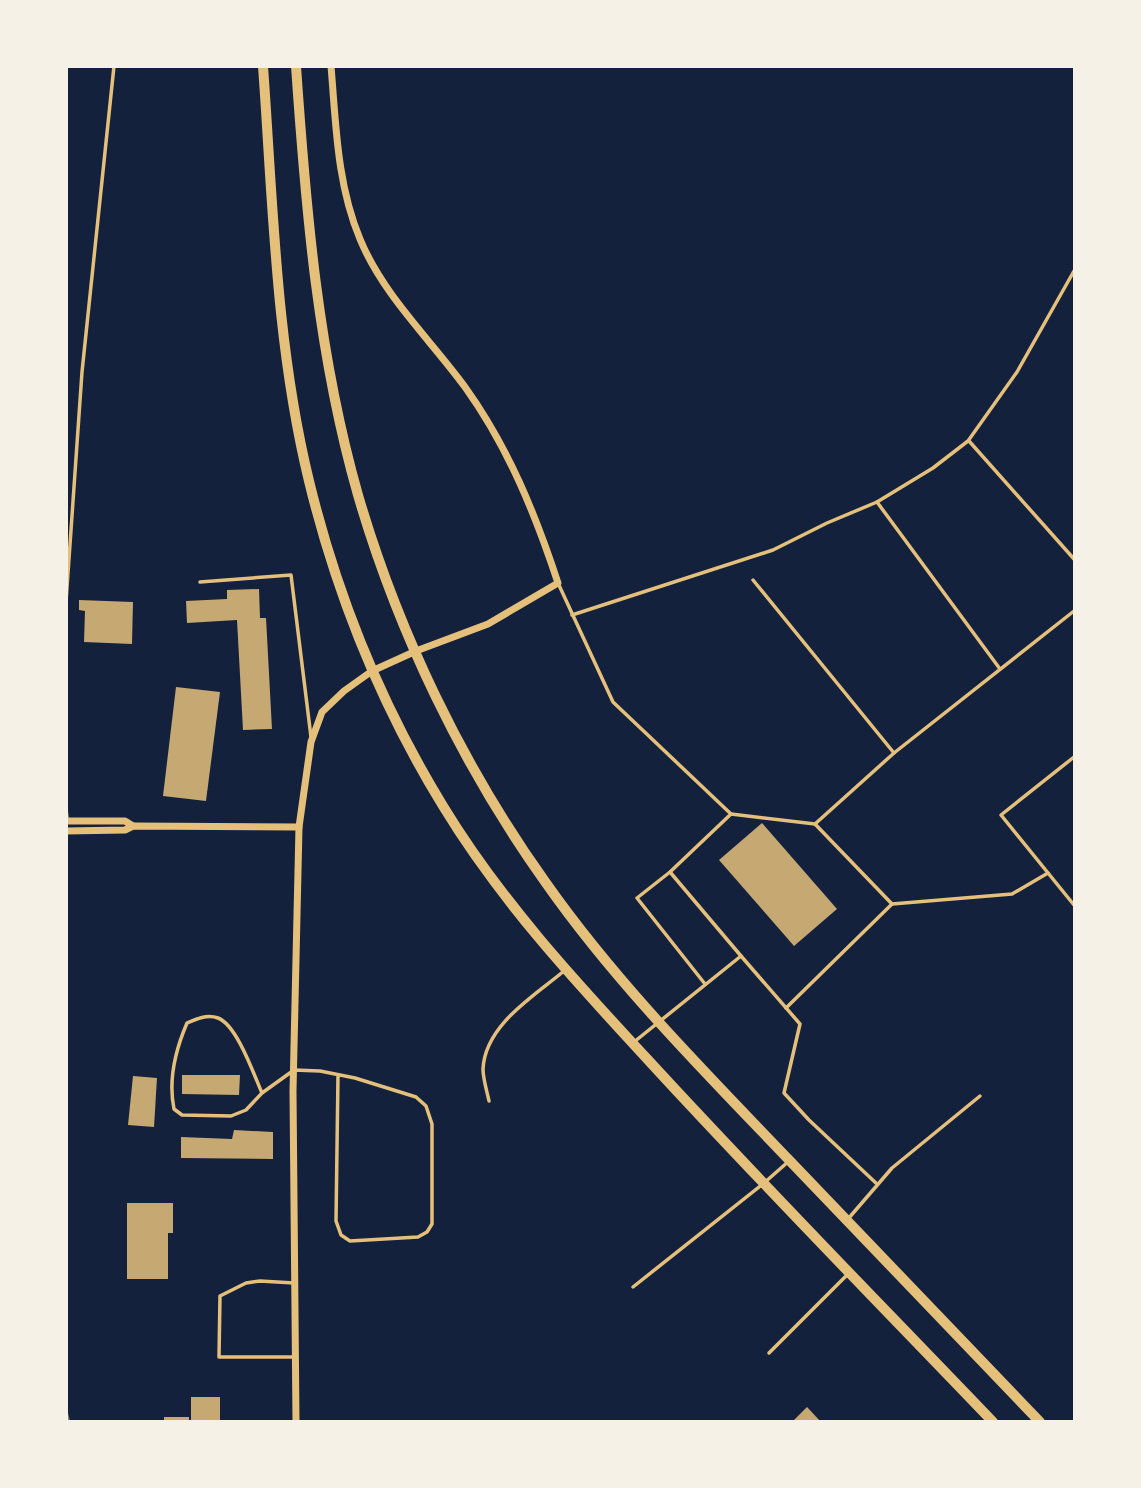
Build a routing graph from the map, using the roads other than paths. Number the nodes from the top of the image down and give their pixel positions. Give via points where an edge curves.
1 (114, 66) edge
2 (263, 66) edge
3 (296, 66) edge
4 (331, 66) edge
5 (1074, 271) edge
6 (968, 440) junction
7 (877, 502) junction
8 (1074, 559) edge
9 (753, 580) dead end
10 (200, 582) dead end
11 (558, 583) junction
12 (66, 602) edge
13 (1074, 611) edge
14 (572, 615) junction
15 (415, 652) junction
16 (1000, 669) junction
17 (372, 671) junction
18 (311, 742) junction
19 (894, 753) junction
20 (1074, 757) edge
21 (66, 808) edge
22 (731, 814) junction
23 (67, 821) edge
24 (815, 824) junction
25 (133, 826) junction
26 (299, 827) junction
27 (66, 831) edge
28 (670, 872) junction
29 (1048, 873) junction
30 (892, 904) junction
31 (1074, 905) edge
32 (741, 956) junction
33 (566, 970) junction
34 (705, 984) junction
35 (786, 1008) junction
36 (659, 1021) junction
37 (632, 1043) junction
38 (294, 1070) junction
39 (338, 1075) junction
40 (262, 1093) junction
41 (980, 1096) dead end
42 (489, 1101) dead end
43 (789, 1160) junction
44 (764, 1183) junction
45 (877, 1184) junction
46 (846, 1221) junction
47 (850, 1272) junction
48 (295, 1283) junction
49 (632, 1287) dead end
50 (769, 1353) dead end
51 (295, 1357) junction
52 (296, 1422) edge
53 (993, 1422) edge
54 (1040, 1422) edge

1 - 12 lane via 82,372
2 - 17 main road via 280,293 296,420 337,580
3 - 15 main road via 311,253 331,387 359,498
4 - 11 street via 340,168 360,242 398,302 464,385 502,446 538,520
5 - 6 lane via 1017,372
6 - 7 lane
6 - 8 lane
7 - 14 lane via 773,550
7 - 16 lane
9 - 19 lane
10 - 18 lane via 291,575
11 - 14 lane
11 - 15 street via 488,624
13 - 16 lane
14 - 22 lane via 613,702
15 - 17 street
15 - 36 main road via 478,775 539,873 579,928
16 - 19 lane
17 - 18 street via 323,712
17 - 33 main road via 444,808 499,889
18 - 26 street
19 - 24 lane
20 - 29 lane via 1001,815
21 - 23 lane
22 - 24 lane
22 - 28 lane
23 - 25 street via 125,821
24 - 30 lane
25 - 26 street
25 - 27 street
26 - 38 street
28 - 32 lane
28 - 34 lane via 636,898
29 - 30 lane via 1012,894
29 - 31 lane
30 - 35 lane
32 - 34 lane
32 - 35 lane
33 - 37 main road
33 - 42 lane via 520,1006 491,1038 484,1069
34 - 36 lane
35 - 45 lane via 800,1024 784,1093
36 - 37 lane
36 - 43 main road
37 - 44 main road
38 - 39 lane
38 - 40 lane
38 - 48 street
39 - 39 lane via 416,1097 426,1106 432,1124 432,1224 418,1237 350,1241 341,1235 336,1221
40 - 40 lane via 246,1110 231,1116 182,1115 174,1109 170,1088 187,1023 200,1017 218,1018 228,1025
41 - 45 lane
43 - 44 lane
43 - 46 main road
44 - 47 main road
44 - 49 lane
45 - 46 lane
46 - 54 main road
47 - 50 lane
47 - 53 main road
48 - 51 street
48 - 51 lane via 246,1283 220,1296 219,1357
51 - 52 street

